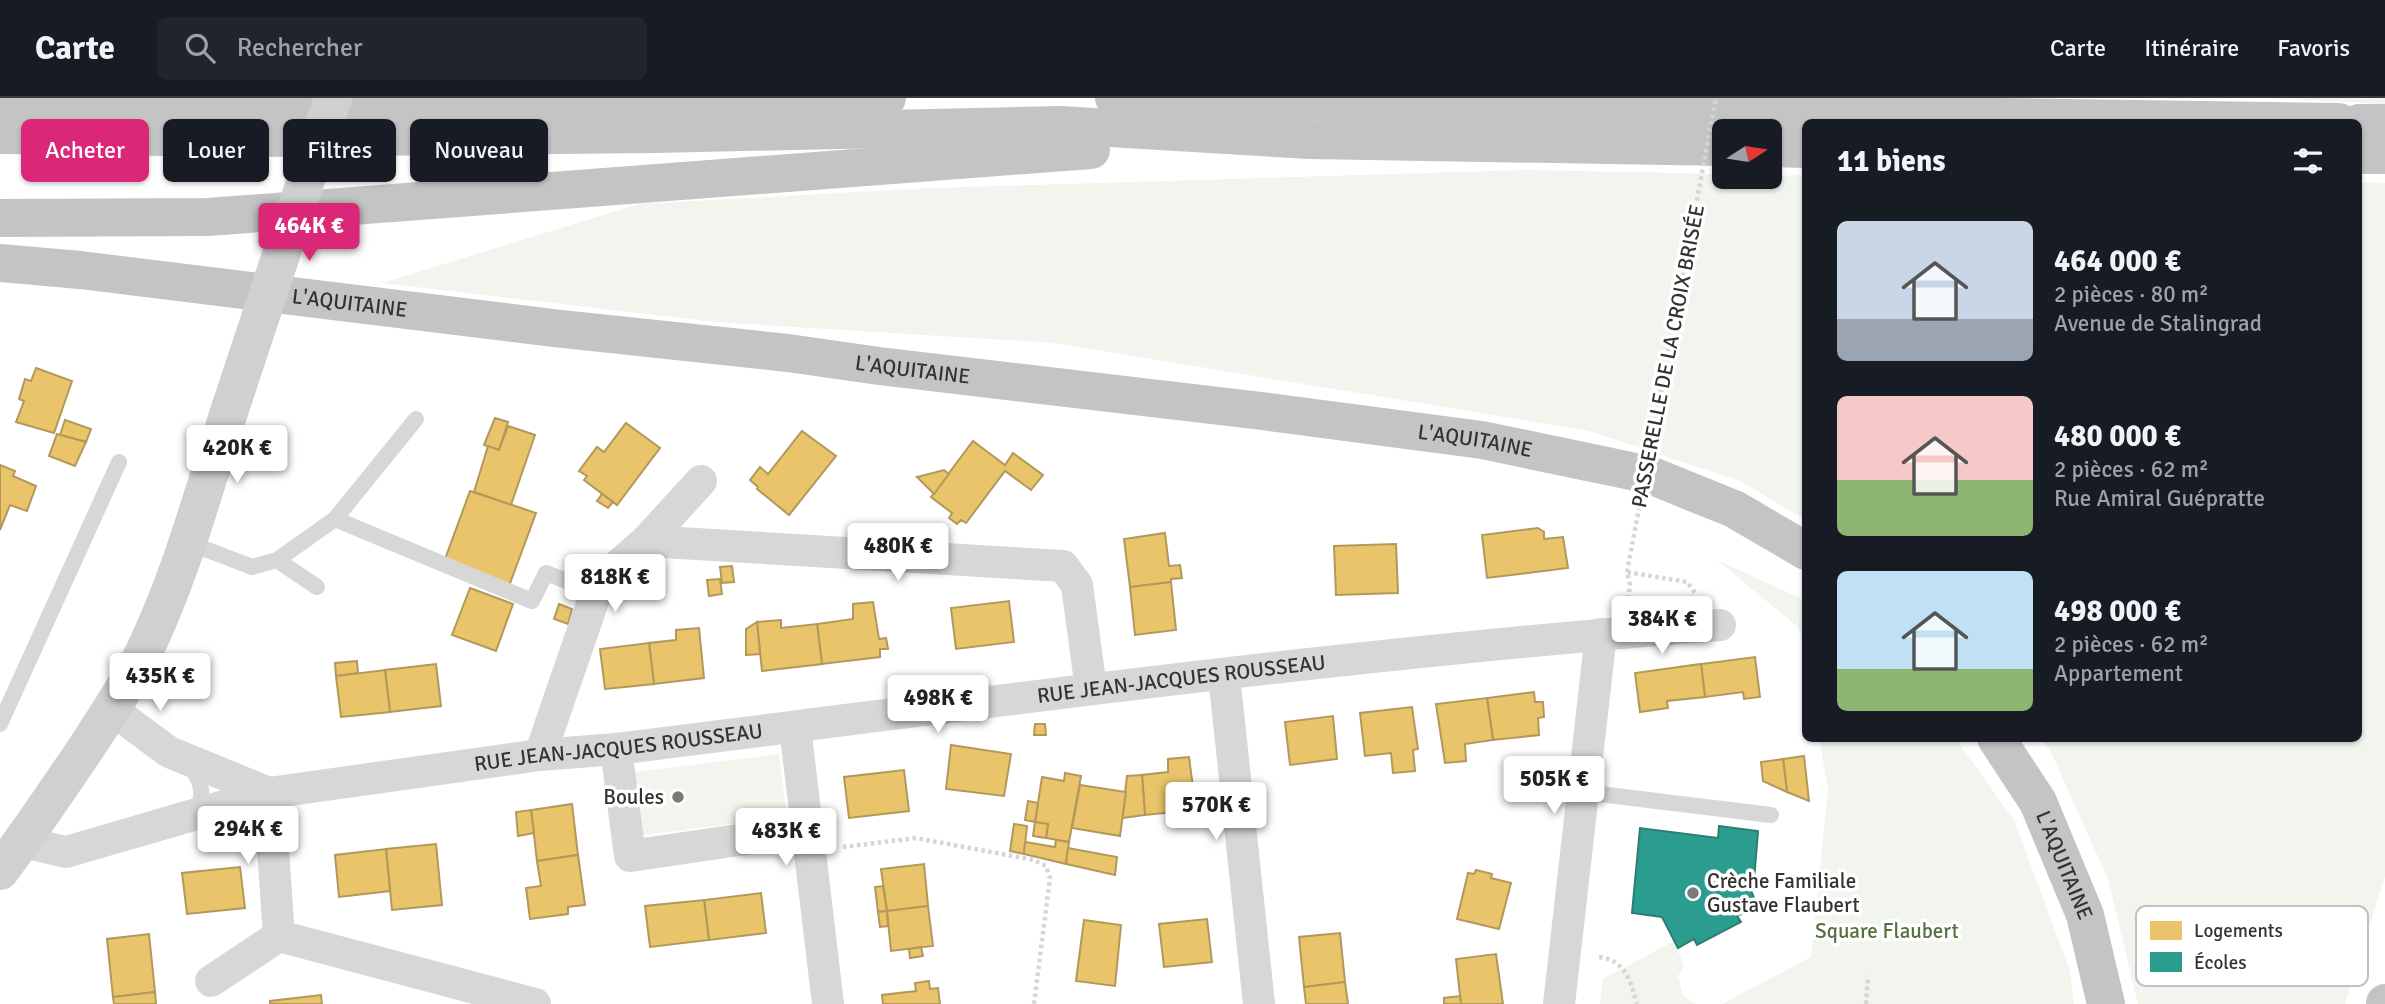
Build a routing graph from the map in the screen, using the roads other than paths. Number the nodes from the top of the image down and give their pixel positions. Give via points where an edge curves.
1 (333, 98) edge
2 (887, 98) edge
3 (1114, 98) edge
4 (0, 104) edge
5 (2100, 119) edge
6 (2362, 123) edge
7 (2385, 123) edge
8 (0, 135) edge
9 (1310, 140) junction
10 (1712, 147) edge
11 (1782, 148) edge
12 (1802, 149) edge
13 (2362, 155) edge
14 (2385, 155) edge
15 (0, 218) edge
16 (0, 263) edge
17 (416, 419) dead end
18 (119, 462) dead end
19 (701, 481) dead end
20 (335, 519) junction
21 (646, 541) junction
22 (187, 542) junction
23 (1802, 549) edge
24 (277, 560) junction
25 (317, 587) dead end
26 (595, 592) junction
27 (1720, 625) road end
28 (1601, 634) junction
29 (1224, 674) junction
30 (1091, 689) junction
31 (111, 709) junction
32 (0, 724) edge
33 (795, 727) junction
34 (1999, 742) edge
35 (616, 749) junction
36 (540, 755) junction
37 (183, 759) junction
38 (1583, 792) junction
39 (269, 793) junction
40 (194, 815) junction
41 (1771, 815) dead end
42 (808, 840) junction
43 (11, 857) edge
44 (279, 936) junction
45 (211, 981) dead end
46 (535, 1004) edge
47 (828, 1004) edge
48 (1259, 1004) edge
49 (1559, 1004) edge
50 (2106, 1004) edge

1 - 22 main road, bridge
2 - 4 highway via 680,104 67,108
3 - 5 highway
6 - 7 highway
8 - 9 highway via 289,138 1060,125
9 - 10 highway
9 - 15 highway via 1059,151 208,217
11 - 12 highway
13 - 14 highway
16 - 23 highway, L'AQUITAINE via 788,353 1482,440 1650,475 1734,509
17 - 20 lane
18 - 32 lane
19 - 21 street
20 - 24 lane
20 - 26 lane via 532,601 546,573
21 - 26 street via 600,581
21 - 30 street via 1063,566 1077,585
22 - 24 lane via 252,567
22 - 31 main road via 142,656
24 - 25 lane
26 - 36 street
27 - 28 street, RUE JEAN-JACQUES ROUSSEAU
28 - 29 street, RUE JEAN-JACQUES ROUSSEAU
28 - 38 street
29 - 30 street, RUE JEAN-JACQUES ROUSSEAU
29 - 48 street
30 - 33 street, RUE JEAN-JACQUES ROUSSEAU
31 - 37 street, RUE JEAN-JACQUES ROUSSEAU
31 - 43 main road
33 - 35 street, RUE JEAN-JACQUES ROUSSEAU
33 - 42 street
34 - 50 highway, L'AQUITAINE via 2038,802 2080,902
35 - 36 street, RUE JEAN-JACQUES ROUSSEAU
35 - 42 street via 630,856
36 - 39 street, RUE JEAN-JACQUES ROUSSEAU
37 - 39 street, RUE JEAN-JACQUES ROUSSEAU
37 - 40 lane, RUE JEAN-JACQUES ROUSSEAU via 203,792
38 - 41 lane
38 - 49 street
39 - 40 street, RUE JEAN-JACQUES ROUSSEAU
39 - 44 street
40 - 43 street, RUE JEAN-JACQUES ROUSSEAU via 66,852
42 - 47 street
44 - 45 street
44 - 46 street

